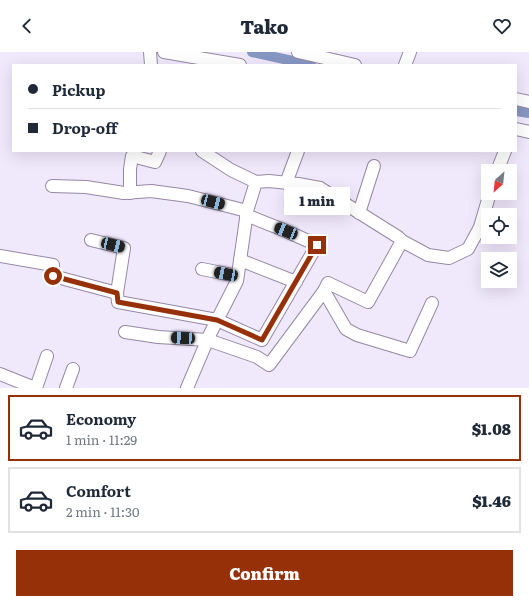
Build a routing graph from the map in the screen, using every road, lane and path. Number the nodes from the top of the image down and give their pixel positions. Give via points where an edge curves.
1 (150, 52) edge
2 (164, 52) edge
3 (298, 52) edge
4 (410, 52) edge
5 (151, 64) edge
6 (234, 64) edge
7 (351, 64) edge
8 (405, 64) edge
9 (517, 99) edge
10 (529, 102) edge
11 (517, 129) edge
12 (529, 132) edge
13 (160, 152) edge
14 (204, 152) edge
15 (298, 152) edge
16 (505, 152) edge
17 (500, 164) edge
18 (374, 166) dead end
19 (256, 182) junction
20 (286, 182) junction
21 (52, 186) dead end
22 (309, 186) junction
23 (130, 192) junction
24 (488, 200) edge
25 (304, 208) dead end
26 (246, 213) junction
27 (359, 213) junction
28 (91, 240) dead end
29 (402, 240) junction
30 (0, 256) edge
31 (240, 260) junction
32 (202, 269) dead end
33 (237, 276) junction
34 (296, 282) junction
35 (324, 291) junction
36 (117, 293) junction
37 (432, 303) dead end
38 (217, 320) junction
39 (125, 332) dead end
40 (208, 340) junction
41 (47, 356) dead end
42 (73, 370) dead end
43 (0, 374) edge
44 (35, 388) edge
45 (66, 388) edge
46 (188, 388) edge

1 - 5 street
2 - 6 street
3 - 7 street
4 - 8 street
9 - 10 street
11 - 12 street
13 - 23 street via 155,162 132,156
14 - 19 street
15 - 20 street
16 - 17 street
18 - 27 street
19 - 20 street
19 - 26 street
20 - 22 street
21 - 23 street
22 - 25 street
22 - 27 street via 320,188
23 - 26 street via 151,191 188,196
24 - 29 street via 480,227 468,249 449,258 428,255
26 - 31 street
26 - 34 street via 317,245
27 - 29 street
28 - 36 street via 124,248
29 - 35 street via 368,302 328,283
30 - 36 street via 54,265 53,276
31 - 33 street
31 - 34 street
32 - 33 street
33 - 38 street via 237,281
34 - 38 street via 262,340
35 - 37 street via 346,328 357,336 410,351
35 - 40 street via 269,365 257,357
36 - 38 street via 118,302
38 - 40 street
39 - 40 street
40 - 46 street
41 - 44 street
42 - 45 street
43 - 44 street

